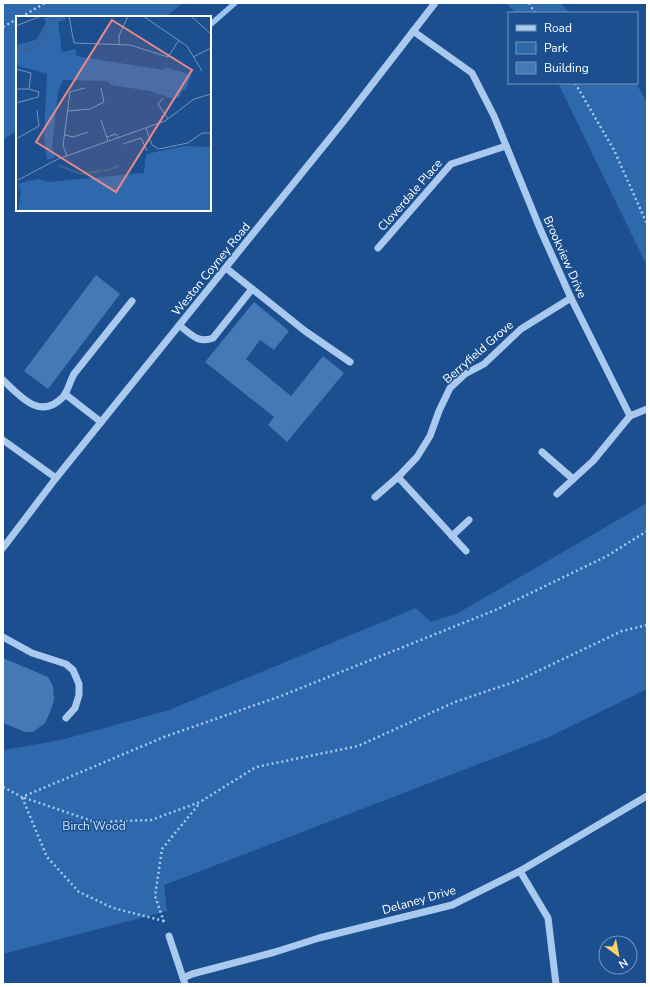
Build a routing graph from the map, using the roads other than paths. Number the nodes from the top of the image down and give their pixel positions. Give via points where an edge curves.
1 (435, 3) edge
2 (413, 31) junction
3 (506, 146) junction
4 (378, 248) dead end
5 (226, 268) junction
6 (252, 290) junction
7 (571, 298) junction
8 (132, 301) dead end
9 (180, 326) junction
10 (350, 362) dead end
11 (3, 380) edge
12 (65, 394) junction
13 (647, 409) edge
14 (630, 416) junction
15 (101, 422) junction
16 (3, 440) edge
17 (542, 452) dead end
18 (56, 478) junction
19 (398, 478) junction
20 (573, 479) junction
21 (557, 494) dead end
22 (375, 497) dead end
23 (469, 520) dead end
24 (452, 536) junction
25 (3, 548) edge
26 (466, 551) dead end
27 (3, 637) edge
28 (66, 718) dead end
29 (647, 796) edge
30 (520, 871) junction
31 (169, 936) road end
32 (184, 981) edge
33 (556, 984) edge

1 - 2 street, Weston Coyney Road
2 - 3 street, Brookview Drive via 472,73
2 - 5 street, Weston Coyney Road via 344,122
3 - 4 street, Cloverdale Place via 451,164
3 - 7 street, Brookview Drive
5 - 6 street
5 - 9 street, Weston Coyney Road
6 - 9 street via 213,338 197,339
6 - 10 street
7 - 14 street, Brookview Drive
7 - 19 street, Berryfield Grove via 521,329 484,364 465,374 450,388 430,436
8 - 12 street via 74,374
9 - 15 street, Weston Coyney Road
11 - 12 street via 33,405 40,407 57,402
12 - 15 street
13 - 14 street
14 - 20 street via 593,461
15 - 18 street, Weston Coyney Road
16 - 18 street
17 - 20 street
18 - 25 street, Weston Coyney Road
19 - 22 street, Berryfield Grove
19 - 24 street
20 - 21 street
23 - 24 street
24 - 26 street
27 - 28 street via 32,653 66,664 73,670 79,695 76,708
29 - 30 street, Delaney Drive
30 - 32 street, Delaney Drive via 452,905 319,938
30 - 33 street via 548,918
31 - 32 street

